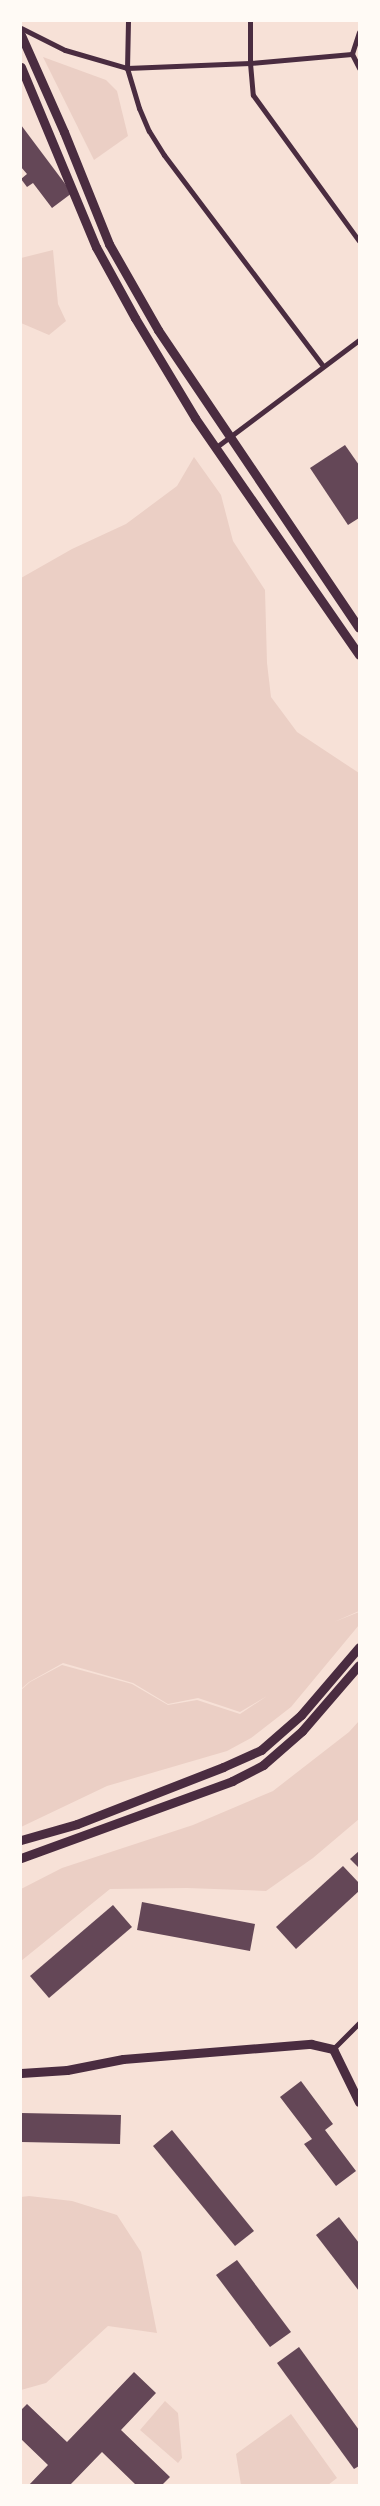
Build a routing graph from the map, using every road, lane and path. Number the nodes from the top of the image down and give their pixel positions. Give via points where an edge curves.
1 (128, 21) edge
2 (250, 21) edge
3 (21, 28) edge
4 (359, 32) edge
5 (21, 35) edge
6 (352, 54) junction
7 (250, 63) junction
8 (21, 67) edge
9 (127, 68) junction
10 (359, 68) edge
11 (359, 241) edge
12 (359, 340) edge
13 (323, 366) junction
14 (229, 437) junction
15 (215, 448) junction
16 (359, 628) edge
17 (359, 655) edge
18 (359, 1647) edge
19 (359, 1665) edge
20 (21, 1840) edge
21 (21, 1858) edge
22 (359, 2023) edge
23 (334, 2049) junction
24 (21, 2073) edge
25 (359, 2102) edge

1 - 9 street
2 - 7 street
3 - 9 street via 65,50
4 - 6 street
5 - 14 street via 109,244 158,330
6 - 7 street
6 - 10 street
7 - 9 street
7 - 11 street via 253,95
8 - 15 street via 96,247 194,418
9 - 13 street via 139,108 164,155
12 - 13 street
13 - 14 street
14 - 15 street
14 - 16 street
15 - 17 street
18 - 20 street via 301,1715 261,1750 78,1824
19 - 21 street via 302,1731 263,1765 232,1781
22 - 23 street
23 - 24 street via 311,2044 123,2059 67,2070
23 - 25 street

